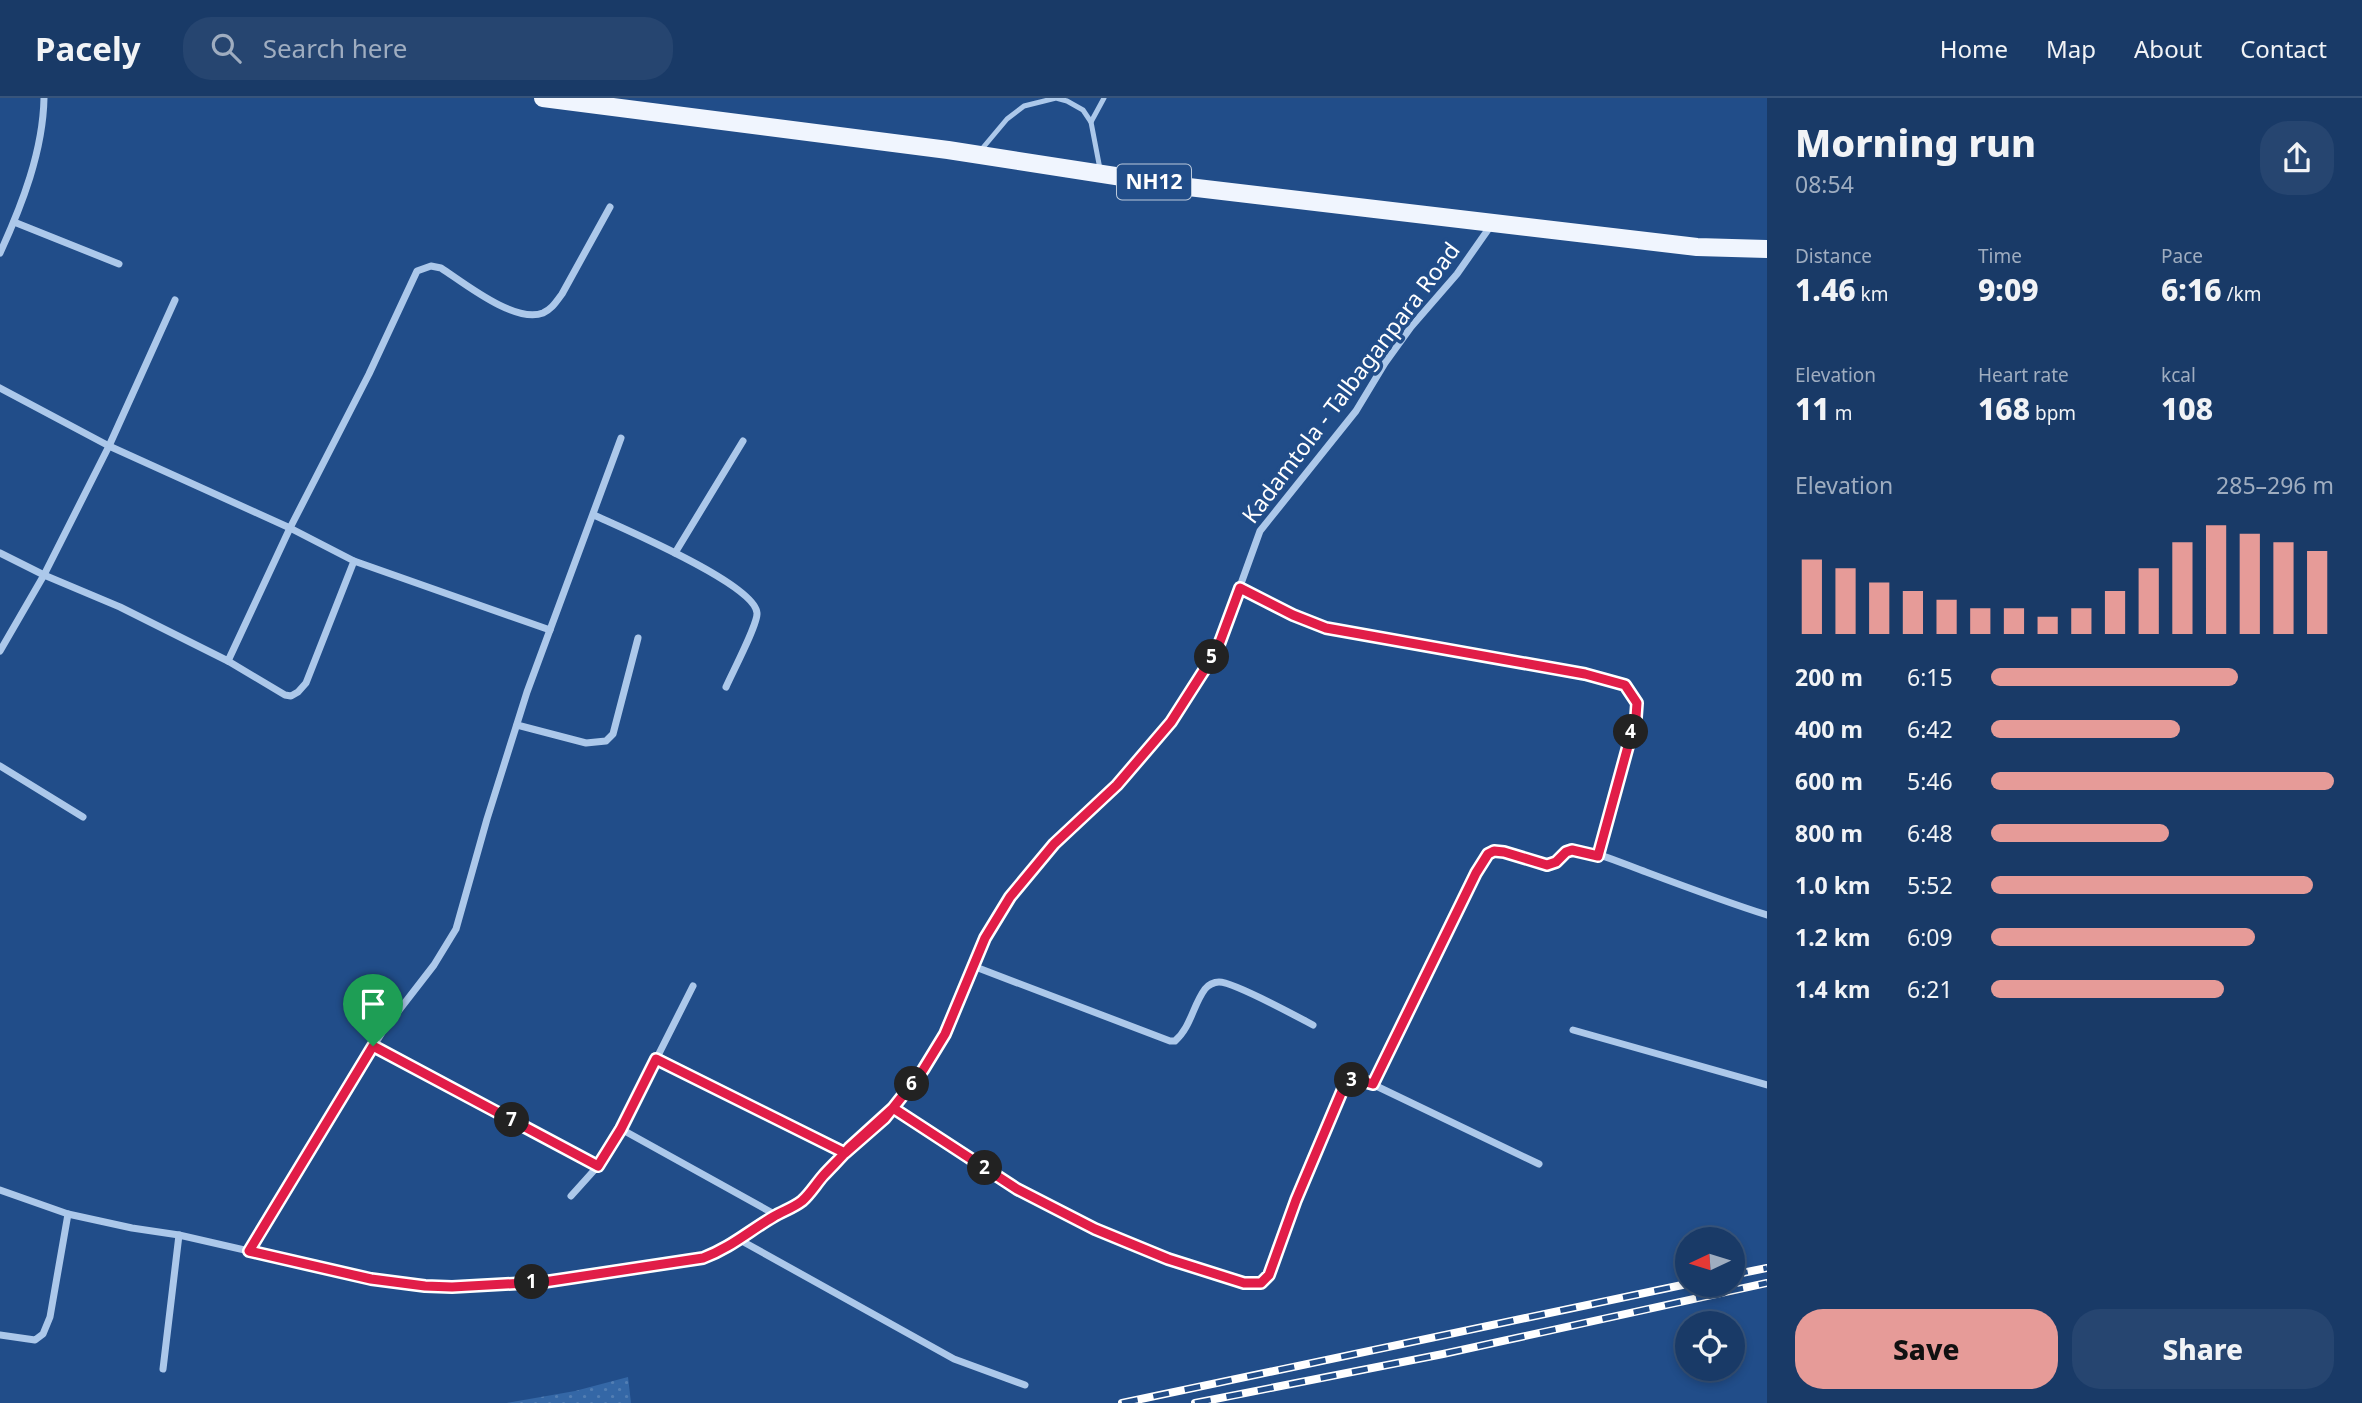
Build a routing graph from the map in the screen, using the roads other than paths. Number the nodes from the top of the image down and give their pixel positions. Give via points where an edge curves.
1 (44, 98) edge
2 (543, 98) edge
3 (1104, 98) edge
4 (1091, 122) junction
5 (977, 155) junction
6 (1101, 175) junction
7 (610, 207) dead end
8 (14, 222) junction
9 (1493, 222) junction
10 (1767, 249) edge
11 (0, 253) edge
12 (119, 264) dead end
13 (175, 300) dead end
14 (0, 388) edge
15 (621, 438) dead end
16 (743, 441) dead end
17 (109, 446) junction
18 (594, 515) junction
19 (290, 528) junction
20 (0, 553) edge
21 (675, 553) junction
22 (355, 561) junction
23 (44, 575) junction
24 (1240, 588) junction
25 (550, 630) junction
26 (638, 638) dead end
27 (0, 651) edge
28 (228, 661) junction
29 (726, 687) dead end
30 (517, 725) junction
31 (0, 766) edge
32 (83, 817) dead end
33 (1598, 856) junction
34 (1767, 915) edge
35 (973, 965) junction
36 (692, 986) dead end
37 (1313, 1025) dead end
38 (1573, 1030) dead end
39 (373, 1046) junction
40 (656, 1059) junction
41 (1373, 1084) junction
42 (1767, 1085) edge
43 (893, 1108) junction
44 (621, 1129) junction
45 (845, 1153) junction
46 (1539, 1164) dead end
47 (598, 1166) junction
48 (0, 1190) edge
49 (572, 1196) dead end
50 (68, 1214) junction
51 (776, 1215) junction
52 (179, 1235) junction
53 (740, 1240) junction
54 (249, 1251) junction
55 (0, 1335) edge
56 (163, 1369) dead end
57 (1025, 1385) dead end

1 - 8 street via 38,147
2 - 5 main road, NH12
3 - 4 lane
4 - 5 lane via 1083,110 1067,101 1041,101 1024,106 1007,119
4 - 6 lane
5 - 6 main road, NH12
6 - 9 main road, NH12
7 - 19 street via 562,294 540,314 517,313 495,303 440,268 417,271
8 - 11 street
8 - 12 street
9 - 10 main road, NH12 via 1696,247
9 - 24 street, Kadamtola - Talbaganpara Road via 1457,275 1411,327 1356,411 1260,531
13 - 17 street
14 - 17 street
15 - 18 street
16 - 21 street
17 - 19 street
17 - 23 street
18 - 21 street
18 - 25 street
19 - 22 street
19 - 28 street
20 - 23 street
21 - 29 street via 733,585 755,604 757,619
22 - 25 street
22 - 28 street via 306,683 298,692 285,695
23 - 27 street
23 - 28 street
24 - 33 street via 1326,628 1625,685 1637,703 1636,717
24 - 35 street, Kadamtola - Talbaganpara Road via 1217,650 1171,722 1117,785 1031,871 995,920
25 - 30 street
26 - 30 street via 613,734 606,741 586,743
30 - 39 street via 456,929
31 - 32 street
33 - 34 street
33 - 41 street via 1572,850 1547,865 1504,852 1488,854
35 - 37 street via 1170,1041 1186,1028 1204,990 1220,982
35 - 43 street, Kadamtola - Talbaganpara Road via 945,1034
36 - 40 street
38 - 42 street
39 - 47 street
39 - 54 street
40 - 44 street
40 - 45 street
41 - 43 street via 1359,1080 1345,1084 1269,1275 1253,1284 1168,1259 1095,1229 1017,1189
41 - 46 street
43 - 45 street, Kadamtola - Talbaganpara Road
44 - 47 street
44 - 51 street
45 - 51 street, Kadamtola - Talbaganpara Road via 803,1200
47 - 49 street
48 - 50 street, Kadamtola - Talbaganpara Road
50 - 52 street, Kadamtola - Talbaganpara Road
50 - 55 street via 44,1334 35,1340
51 - 53 street, Kadamtola - Talbaganpara Road
52 - 54 street, Kadamtola - Talbaganpara Road
52 - 56 street
53 - 54 street, Kadamtola - Talbaganpara Road via 719,1252 686,1261 544,1282 452,1287 371,1279
53 - 57 street via 954,1359

